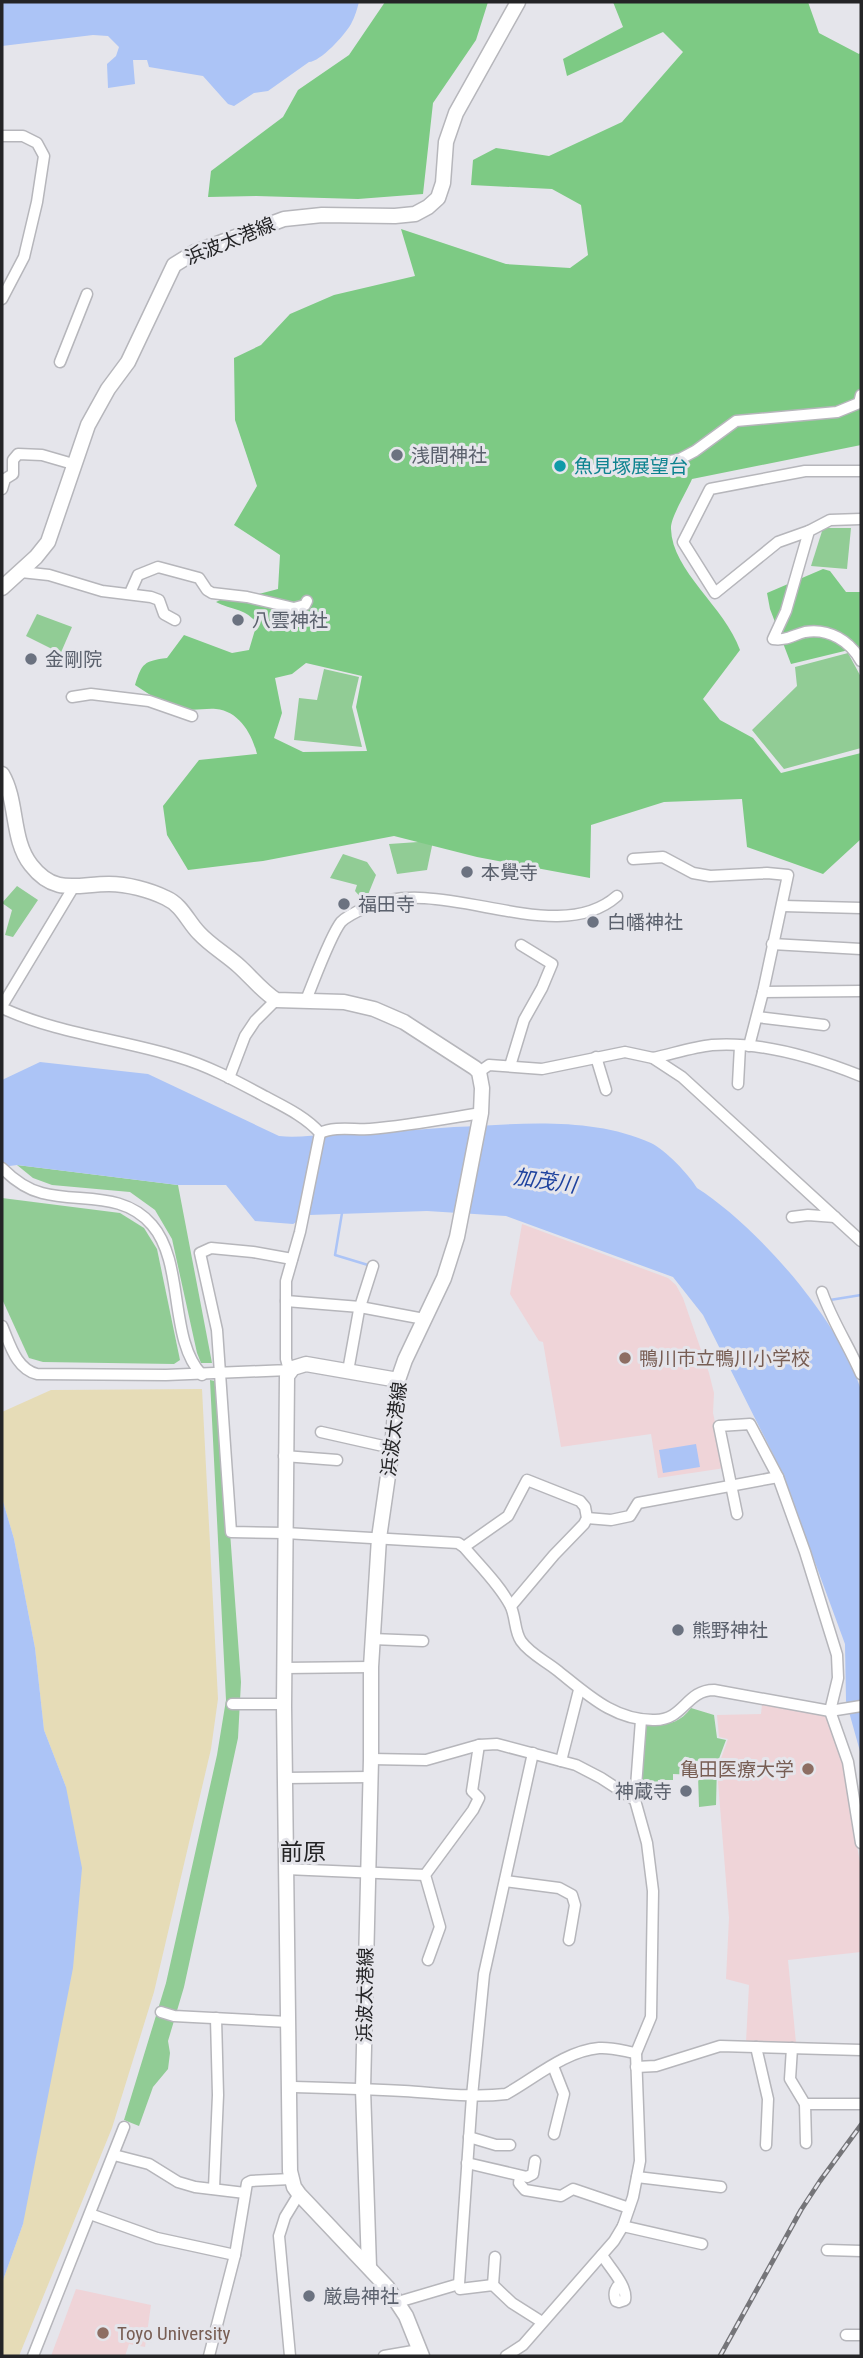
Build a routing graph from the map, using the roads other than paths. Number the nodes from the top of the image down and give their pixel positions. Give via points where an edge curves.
1 (518, 2) edge
2 (2, 136) edge
3 (87, 295) dead end
4 (2, 299) edge
5 (60, 362) dead end
6 (861, 395) edge
7 (73, 464) junction
8 (587, 470) dead end
9 (861, 471) edge
10 (2, 489) edge
11 (861, 519) edge
12 (809, 531) junction
13 (21, 572) junction
14 (2, 588) edge
15 (130, 593) junction
16 (307, 601) dead end
17 (175, 620) dead end
18 (861, 661) edge
19 (72, 697) dead end
20 (192, 716) dead end
21 (2, 774) edge
22 (634, 859) dead end
23 (73, 888) junction
24 (617, 896) dead end
25 (783, 906) junction
26 (861, 908) edge
27 (772, 944) junction
28 (521, 945) dead end
29 (861, 948) edge
30 (861, 990) edge
31 (763, 992) junction
32 (276, 1000) junction
33 (306, 1000) junction
34 (2, 1007) edge
35 (757, 1017) junction
36 (824, 1025) dead end
37 (744, 1046) junction
38 (596, 1057) junction
39 (653, 1058) junction
40 (510, 1066) junction
41 (479, 1072) junction
42 (861, 1075) edge
43 (229, 1078) junction
44 (738, 1084) dead end
45 (606, 1090) dead end
46 (480, 1116) junction
47 (320, 1133) junction
48 (2, 1169) edge
49 (792, 1217) dead end
50 (835, 1217) junction
51 (861, 1241) edge
52 (292, 1259) junction
53 (373, 1266) dead end
54 (822, 1292) dead end
55 (286, 1301) junction
56 (360, 1307) junction
57 (424, 1319) junction
58 (2, 1326) edge
59 (289, 1370) junction
60 (348, 1371) junction
61 (221, 1374) junction
62 (861, 1374) edge
63 (202, 1375) junction
64 (398, 1380) junction
65 (321, 1432) dead end
66 (392, 1448) junction
67 (284, 1456) junction
68 (337, 1460) dead end
69 (778, 1477) junction
70 (731, 1487) junction
71 (737, 1514) dead end
72 (587, 1517) junction
73 (285, 1533) junction
74 (379, 1538) junction
75 (464, 1546) junction
76 (511, 1606) junction
77 (372, 1639) junction
78 (423, 1641) dead end
79 (371, 1667) junction
80 (284, 1668) junction
81 (579, 1690) junction
82 (232, 1704) dead end
83 (284, 1704) junction
84 (861, 1706) edge
85 (834, 1711) junction
86 (640, 1720) junction
87 (480, 1745) junction
88 (533, 1753) junction
89 (371, 1759) junction
90 (561, 1761) junction
91 (370, 1777) junction
92 (285, 1778) junction
93 (635, 1800) junction
94 (861, 1843) edge
95 (286, 1869) junction
96 (367, 1873) junction
97 (425, 1875) junction
98 (505, 1881) junction
99 (569, 1940) dead end
100 (428, 1960) dead end
101 (161, 2012) dead end
102 (216, 2018) junction
103 (289, 2022) junction
104 (755, 2047) junction
105 (792, 2048) junction
106 (861, 2050) edge
107 (636, 2053) junction
108 (553, 2066) junction
109 (636, 2067) junction
110 (290, 2087) junction
111 (363, 2089) junction
112 (472, 2096) junction
113 (805, 2104) junction
114 (861, 2104) edge
115 (124, 2127) dead end
116 (554, 2134) dead end
117 (469, 2137) junction
118 (806, 2143) dead end
119 (766, 2145) dead end
120 (510, 2146) dead end
121 (114, 2155) junction
122 (535, 2161) dead end
123 (467, 2163) junction
124 (520, 2177) junction
125 (637, 2177) junction
126 (291, 2179) junction
127 (214, 2188) junction
128 (721, 2188) dead end
129 (245, 2193) junction
130 (299, 2194) junction
131 (629, 2208) junction
132 (90, 2214) junction
133 (623, 2226) junction
134 (702, 2244) dead end
135 (827, 2250) dead end
136 (861, 2250) edge
137 (235, 2255) junction
138 (602, 2255) junction
139 (495, 2257) dead end
140 (369, 2267) junction
141 (459, 2284) junction
142 (620, 2284) dead end
143 (493, 2286) junction
144 (398, 2302) junction
145 (542, 2322) junction
146 (846, 2335) dead end
147 (861, 2335) edge
148 (421, 2353) edge
149 (513, 2355) edge
150 (33, 2356) edge
151 (209, 2356) edge
152 (290, 2356) edge
153 (384, 2356) edge

1 - 7 main road, 浜波太港線 via 456,113 446,142 445,177 438,198 415,214 284,219 178,261 128,362 88,425
2 - 4 street via 30,139 44,156 24,257
3 - 5 street
6 - 8 street via 859,403 837,412 736,421 680,459 643,467
7 - 10 street via 18,454 13,474
7 - 13 main road, 浜波太港線 via 53,533
9 - 12 street via 805,471 710,489 683,542 715,593 778,542
11 - 12 street via 830,520
12 - 18 street via 773,639 782,641 806,632 837,636 852,646
13 - 14 main road, 浜波太港線
13 - 15 street
15 - 16 street via 138,575 158,567 199,578 212,593 294,608
15 - 17 street via 159,600 164,614
19 - 20 street via 92,694 149,701
21 - 23 main road via 25,856 47,879
22 - 25 street via 663,857 701,876 788,875
23 - 32 main road via 112,884 167,898 204,938
23 - 34 street
24 - 33 street via 573,915 547,917 427,897 385,899 343,920
25 - 26 street
25 - 27 street
27 - 29 street
27 - 31 street
28 - 40 street via 552,964 524,1020
30 - 31 street
31 - 35 street
32 - 33 main road
32 - 43 street via 245,1036
33 - 41 main road via 374,1009 404,1022
34 - 43 street via 53,1027 179,1057
35 - 36 street
35 - 37 street
37 - 39 street via 712,1045
37 - 42 street via 834,1064
37 - 44 street
38 - 39 street via 625,1052
38 - 40 street via 542,1069
38 - 45 street
39 - 50 street via 682,1077
40 - 41 street via 486,1065
41 - 46 main road, 浜波太港線
43 - 47 street via 291,1111
46 - 47 street
46 - 57 main road, 浜波太港線 via 463,1216 448,1266
47 - 52 street
48 - 63 street via 28,1189 43,1194 125,1205 153,1226 167,1254 189,1358
49 - 50 street
50 - 51 street
52 - 55 street
52 - 61 street via 211,1248 200,1253 217,1330
53 - 56 street
54 - 62 street
55 - 56 street
55 - 59 street
56 - 57 street
56 - 60 street
57 - 64 main road, 浜波太港線
58 - 63 street via 19,1363 30,1373
59 - 60 main road via 306,1364
59 - 61 street
59 - 67 main road
60 - 64 main road
61 - 63 street
61 - 73 street via 231,1532
64 - 66 main road, 浜波太港線
65 - 66 street
66 - 74 main road, 浜波太港線
67 - 68 street
67 - 73 main road
69 - 70 street
69 - 70 street via 750,1424 719,1426
69 - 85 street via 837,1655
70 - 71 street
70 - 72 street via 638,1503 630,1516 621,1518
72 - 75 street via 580,1501 527,1480 508,1517
72 - 76 street
73 - 74 street
73 - 80 main road
74 - 75 street
74 - 77 main road, 浜波太港線
75 - 76 street
76 - 81 street via 520,1639
77 - 78 street
77 - 79 main road, 浜波太港線
79 - 80 street
79 - 89 main road, 浜波太港線
80 - 83 main road
81 - 86 street via 620,1715
81 - 90 street
82 - 83 street
83 - 92 main road
84 - 85 street
85 - 86 street via 703,1690 669,1718
85 - 94 street
86 - 93 street
87 - 88 street via 497,1744
87 - 89 street via 426,1760
87 - 97 street via 472,1791 479,1798
88 - 90 street
88 - 98 street
89 - 91 main road, 浜波太港線
90 - 93 street via 601,1777
91 - 92 street
91 - 96 main road, 浜波太港線
92 - 95 main road
93 - 107 street via 653,1891 651,2017
95 - 96 street
95 - 103 main road
96 - 97 street
96 - 111 main road, 浜波太港線
97 - 100 street via 440,1927
98 - 99 street via 559,1888 572,1895 575,1905
98 - 112 street via 484,1974
101 - 102 street
102 - 103 street
102 - 127 street
103 - 110 main road
104 - 105 street
104 - 109 street via 714,2046 656,2066
104 - 119 street via 768,2099
105 - 106 street
105 - 113 street via 790,2079
107 - 108 street via 587,2050
107 - 109 street
108 - 112 street via 506,2094
108 - 116 street via 564,2094
109 - 125 street via 641,2142
110 - 111 street
110 - 126 main road
111 - 112 street
111 - 140 main road, 浜波太港線
112 - 117 street
113 - 114 street
113 - 118 street
115 - 121 street
117 - 120 street
117 - 123 street
121 - 127 street via 149,2164 178,2182
121 - 132 street
122 - 124 street via 533,2174
123 - 124 street
123 - 141 street
124 - 131 street via 525,2190 561,2196 573,2189
125 - 128 street
125 - 131 street
126 - 129 street via 251,2181
126 - 130 main road
127 - 129 street
129 - 137 street
130 - 140 main road
130 - 152 street via 279,2236
131 - 133 street
132 - 137 street via 157,2238
132 - 150 street
133 - 134 street
133 - 138 street
135 - 136 street
137 - 151 street
138 - 142 street
138 - 145 street
139 - 143 street
140 - 144 main road
141 - 143 street via 460,2289
141 - 144 street
143 - 145 street
144 - 148 main road
145 - 149 street
146 - 147 street
148 - 153 street

